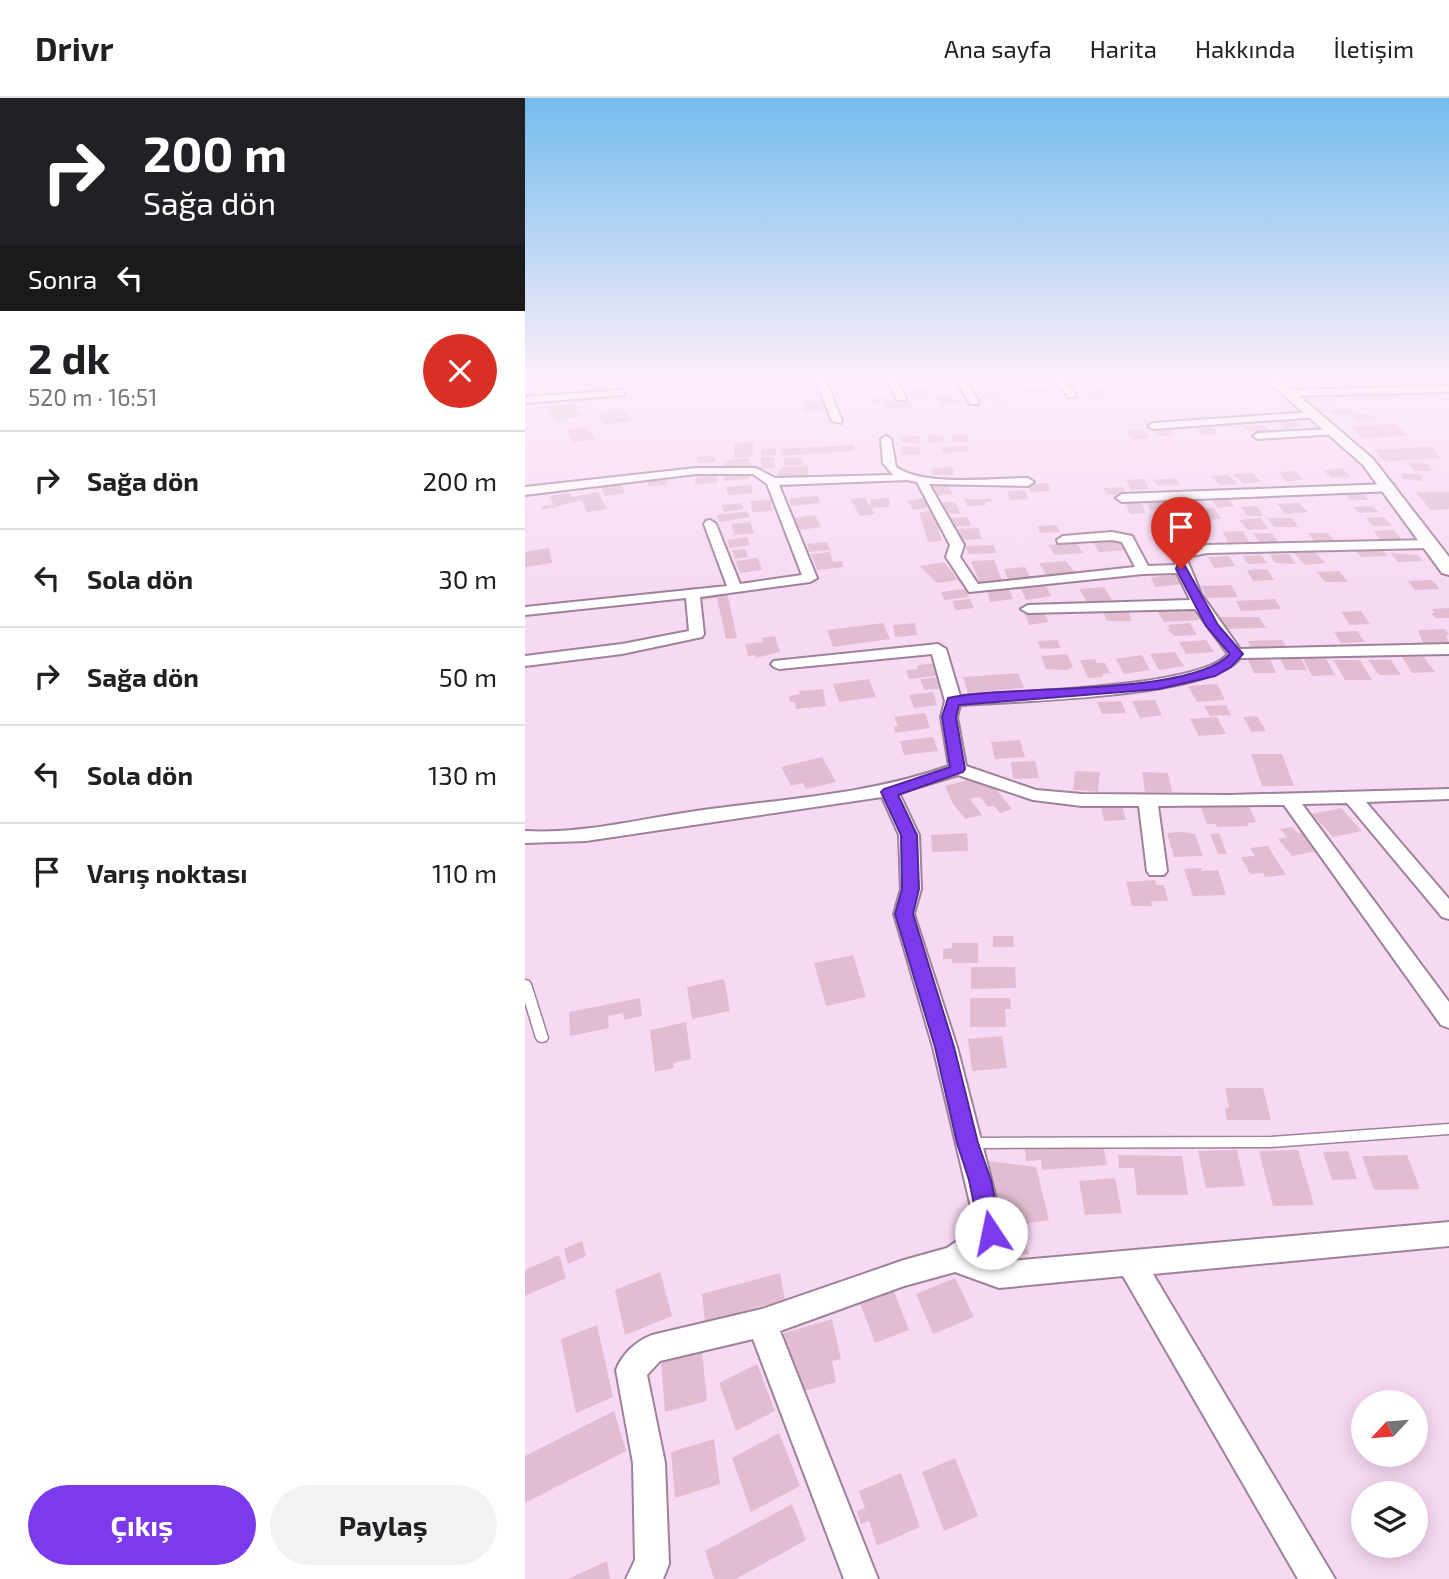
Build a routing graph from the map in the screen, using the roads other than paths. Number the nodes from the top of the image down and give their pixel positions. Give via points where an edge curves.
1 (886, 445) edge
2 (1349, 445) edge
3 (903, 478) junction
4 (922, 481) junction
5 (772, 482) junction
6 (1028, 482) dead end
7 (1390, 488) junction
8 (525, 491) edge
9 (1122, 498) dead end
10 (710, 524) dead end
11 (1063, 540) dead end
12 (1429, 544) junction
13 (1181, 569) junction
14 (1449, 569) edge
15 (1143, 570) junction
16 (735, 589) junction
17 (694, 593) junction
18 (1202, 605) junction
19 (1028, 609) dead end
20 (525, 611) edge
21 (1449, 649) edge
22 (1236, 654) junction
23 (525, 661) edge
24 (779, 664) dead end
25 (953, 701) junction
26 (958, 769) junction
27 (889, 792) junction
28 (1449, 794) edge
29 (1352, 797) junction
30 (1288, 798) junction
31 (1148, 802) junction
32 (525, 837) edge
33 (1157, 872) dead end
34 (1449, 912) edge
35 (525, 984) edge
36 (1449, 1019) edge
37 (542, 1038) dead end
38 (1449, 1129) edge
39 (967, 1143) junction
40 (1449, 1234) edge
41 (955, 1259) junction
42 (1132, 1265) junction
43 (762, 1323) junction
44 (643, 1579) edge
45 (861, 1579) edge
46 (1318, 1579) edge

1 - 3 street via 892,470
2 - 7 street
3 - 4 street
3 - 5 street
4 - 6 street
4 - 15 street via 957,545 953,557 974,589
5 - 8 street via 756,471 696,471
5 - 16 street via 810,578
7 - 9 street
7 - 12 street
10 - 16 street
11 - 15 street via 1127,539
12 - 13 street via 1207,550 1179,555
12 - 14 street
13 - 15 street
13 - 18 street
16 - 17 street
17 - 20 street
17 - 23 street via 697,634
18 - 19 street
18 - 22 street via 1212,626
21 - 22 street
22 - 25 street via 1227,665 1210,673 1159,685
24 - 25 street via 938,649
25 - 26 street via 949,717
26 - 27 street
26 - 31 street via 1033,795
27 - 32 street via 570,835
27 - 39 street via 909,835 911,889 904,914 945,1047
28 - 29 street
29 - 30 street
29 - 34 street
30 - 31 street
30 - 36 street
31 - 33 street
35 - 37 lane
38 - 39 lane via 1271,1142
39 - 41 street via 991,1233
40 - 42 street
41 - 42 street via 999,1275
41 - 43 street
42 - 46 street
43 - 44 street via 652,1349 631,1370 649,1463 652,1564
43 - 45 street

